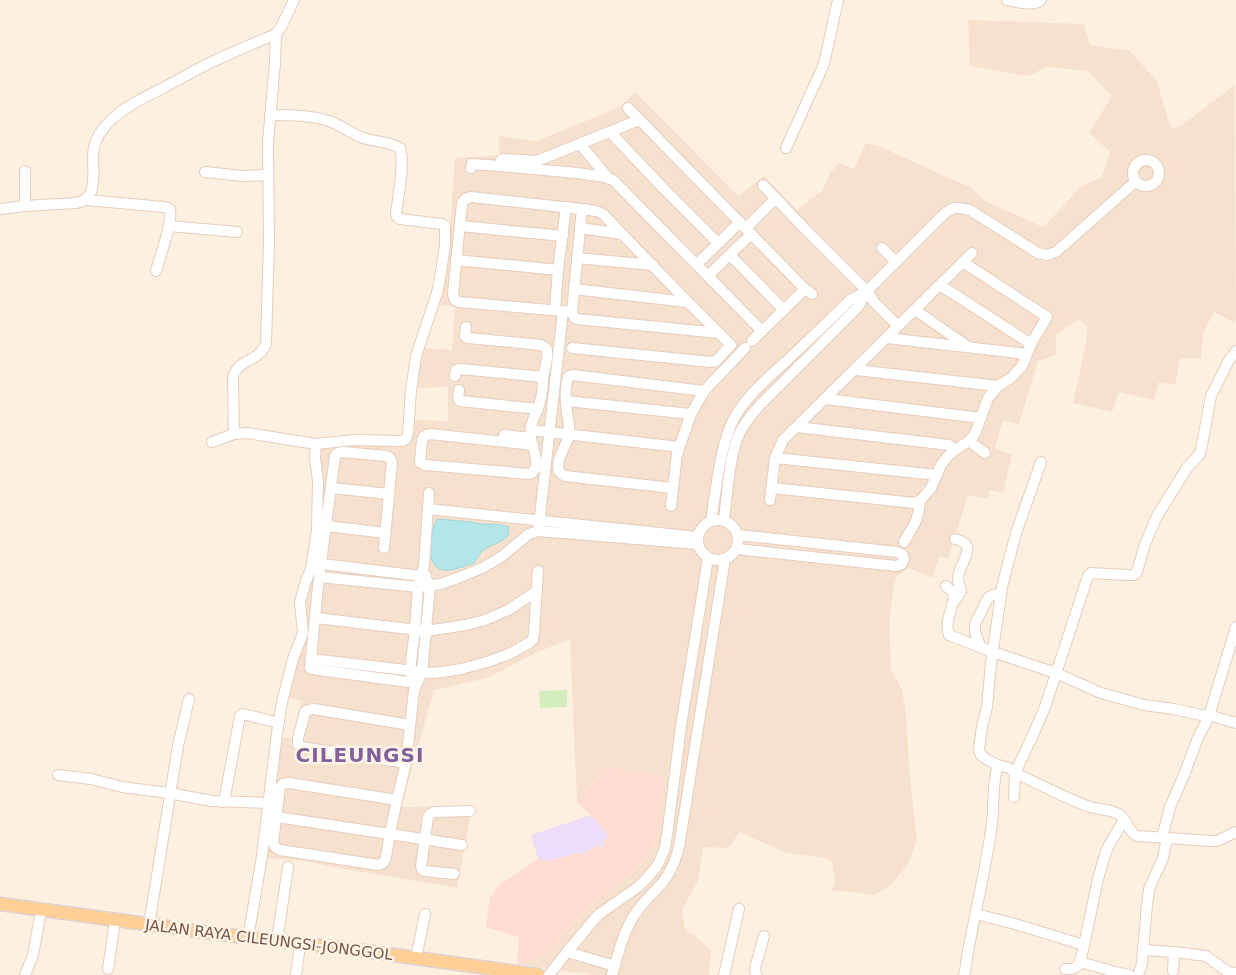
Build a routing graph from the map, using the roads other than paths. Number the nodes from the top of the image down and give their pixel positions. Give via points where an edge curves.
1 (294, 0) edge
2 (838, 0) edge
3 (1007, 0) edge
4 (1041, 0) edge
5 (276, 34) junction
6 (628, 108) dead end
7 (270, 115) junction
8 (639, 120) junction
9 (610, 132) junction
10 (580, 144) junction
11 (786, 148) dead end
12 (537, 165) junction
13 (472, 168) dead end
14 (25, 171) dead end
15 (205, 172) dead end
16 (268, 175) junction
17 (609, 178) junction
18 (1135, 182) dead end
19 (763, 185) dead end
20 (776, 198) junction
21 (86, 200) junction
22 (25, 206) junction
23 (566, 207) junction
24 (582, 209) junction
25 (0, 210) edge
26 (169, 226) junction
27 (460, 226) junction
28 (580, 228) junction
29 (746, 228) junction
30 (237, 232) dead end
31 (622, 234) junction
32 (563, 236) junction
33 (718, 243) junction
34 (882, 248) dead end
35 (972, 253) dead end
36 (730, 255) junction
37 (577, 258) junction
38 (456, 260) junction
39 (896, 262) junction
40 (963, 262) junction
41 (696, 264) junction
42 (653, 265) junction
43 (558, 270) junction
44 (156, 271) dead end
45 (708, 276) junction
46 (940, 285) junction
47 (574, 289) junction
48 (867, 291) junction
49 (688, 302) junction
50 (784, 310) junction
51 (915, 310) junction
52 (563, 311) junction
53 (900, 324) junction
54 (466, 327) dead end
55 (762, 332) junction
56 (719, 333) junction
57 (887, 338) junction
58 (572, 348) dead end
59 (970, 348) junction
60 (1029, 349) junction
61 (1236, 351) edge
62 (856, 370) junction
63 (455, 376) dead end
64 (543, 377) junction
65 (998, 386) junction
66 (459, 390) dead end
67 (704, 391) junction
68 (826, 399) junction
69 (566, 401) junction
70 (538, 409) junction
71 (691, 414) junction
72 (981, 418) junction
73 (797, 428) junction
74 (550, 432) junction
75 (234, 434) junction
76 (570, 434) junction
77 (532, 438) junction
78 (969, 441) junction
79 (212, 442) dead end
80 (316, 444) junction
81 (679, 447) junction
82 (955, 450) junction
83 (985, 453) dead end
84 (776, 458) junction
85 (1041, 462) dead end
86 (937, 475) junction
87 (331, 488) junction
88 (672, 488) junction
89 (772, 488) junction
90 (429, 493) dead end
91 (389, 494) junction
92 (770, 500) dead end
93 (920, 501) junction
94 (671, 506) dead end
95 (428, 509) junction
96 (539, 519) junction
97 (724, 520) junction
98 (712, 521) junction
99 (326, 526) junction
100 (538, 531) junction
101 (385, 533) junction
102 (738, 535) junction
103 (666, 538) junction
104 (955, 539) dead end
105 (698, 540) junction
106 (904, 542) dead end
107 (384, 548) dead end
108 (737, 549) junction
109 (708, 558) junction
110 (725, 559) junction
111 (322, 564) junction
112 (538, 571) dead end
113 (423, 574) junction
114 (320, 577) junction
115 (430, 586) junction
116 (946, 586) dead end
117 (418, 587) junction
118 (537, 591) junction
119 (1001, 594) junction
120 (953, 602) junction
121 (316, 618) junction
122 (1236, 627) edge
123 (415, 630) junction
124 (426, 631) junction
125 (980, 646) junction
126 (993, 652) junction
127 (311, 658) junction
128 (410, 670) junction
129 (422, 672) junction
130 (1056, 673) junction
131 (414, 686) junction
132 (189, 698) dead end
133 (685, 706) junction
134 (700, 710) junction
135 (1208, 716) junction
136 (279, 723) junction
137 (1236, 723) edge
138 (410, 726) junction
139 (406, 762) junction
140 (677, 762) junction
141 (692, 764) junction
142 (998, 765) junction
143 (1015, 773) junction
144 (58, 774) dead end
145 (170, 794) junction
146 (1014, 797) dead end
147 (396, 800) junction
148 (224, 802) junction
149 (269, 803) junction
150 (470, 811) dead end
151 (276, 816) junction
152 (1124, 820) junction
153 (1236, 832) edge
154 (390, 833) junction
155 (1165, 838) junction
156 (426, 840) junction
157 (462, 845) dead end
158 (288, 867) dead end
159 (454, 874) dead end
160 (0, 904) edge
161 (739, 909) dead end
162 (41, 910) junction
163 (425, 914) dead end
164 (976, 914) junction
165 (115, 921) junction
166 (149, 925) junction
167 (764, 936) dead end
168 (248, 938) junction
169 (277, 941) junction
170 (300, 944) junction
171 (1084, 945) junction
172 (1144, 950) junction
173 (567, 952) junction
174 (1174, 952) junction
175 (416, 958) junction
176 (1080, 962) junction
177 (108, 969) dead end
178 (1066, 969) dead end
179 (614, 971) edge
180 (1173, 971) dead end
181 (1236, 973) edge
182 (25, 975) edge
183 (296, 975) edge
184 (538, 975) edge
185 (549, 975) edge
186 (724, 975) edge
187 (756, 975) edge
188 (964, 975) edge
189 (1130, 975) edge
190 (1138, 975) edge

1 - 5 street
2 - 11 street via 824,64
3 - 4 street via 1036,4
5 - 7 street
5 - 21 street via 211,62 122,110 97,137 92,157 93,189
6 - 8 street
7 - 16 street
7 - 80 street via 316,118 356,135 400,148 397,217 442,224 446,230 437,293 416,356 406,439
8 - 9 street
8 - 29 street
9 - 10 street
9 - 33 street
10 - 12 street
10 - 17 street
12 - 13 street via 472,164
12 - 17 street
14 - 22 street
15 - 16 street
16 - 75 street via 266,342 259,355 237,367 234,373
17 - 41 street
18 - 39 street via 1056,252 1038,254 970,210 959,207 951,208
19 - 20 street
20 - 29 street
20 - 48 street
21 - 22 street
21 - 26 street via 168,208 171,213
22 - 25 street
23 - 24 street
23 - 27 street via 470,197 462,203
23 - 32 street
24 - 28 street
24 - 31 street via 603,214
26 - 30 street
26 - 44 street
27 - 32 street
27 - 38 street
28 - 31 street
28 - 37 street
29 - 33 street
29 - 36 street
29 - 50 street via 808,291
31 - 42 street
32 - 43 street
33 - 41 street
34 - 39 street
35 - 40 street
36 - 45 street
36 - 50 street
37 - 42 street
37 - 47 street
38 - 43 street
38 - 52 street via 453,294 459,302
39 - 48 street
40 - 46 street
40 - 60 street via 1047,317
41 - 45 street
42 - 49 street
43 - 52 street
45 - 55 street
46 - 51 street
46 - 60 street
47 - 49 street
47 - 52 street
48 - 53 street via 880,298
48 - 97 street via 858,307 749,417 733,450
48 - 98 street via 850,300 740,409 730,426 724,447
49 - 56 street
50 - 55 street
51 - 53 street
51 - 59 street
52 - 56 street via 577,319
52 - 74 street
53 - 57 street
54 - 64 street via 465,336 468,338 546,348
55 - 67 street
56 - 58 street via 731,344 716,361 711,362
57 - 59 street
57 - 62 street
59 - 60 street
60 - 65 street via 1022,366
61 - 130 street via 1211,396 1199,455 1186,468 1157,516 1137,572 1134,575 1089,575
62 - 65 street
62 - 68 street
63 - 64 street via 456,370 460,369
64 - 70 street
65 - 72 street via 988,398
66 - 70 street via 460,401
67 - 69 street via 573,375 568,377
67 - 71 street
68 - 72 street
68 - 73 street
69 - 71 street
69 - 76 street
70 - 77 street via 533,419
71 - 81 street
72 - 78 street
73 - 82 street via 949,445
73 - 84 street via 783,440
74 - 76 street
74 - 77 street
74 - 96 street
75 - 79 street
75 - 80 street via 247,433
76 - 81 street
76 - 88 street via 558,462 560,474
77 - 77 street via 460,431 454,437 430,434 422,440 420,462 529,474 535,469
78 - 82 street
78 - 83 street
80 - 136 street via 317,530 312,569 300,602 303,633 293,659
81 - 88 street
82 - 86 street via 941,465
84 - 86 street
84 - 89 street
85 - 119 street via 1016,533
86 - 93 street
87 - 91 street
87 - 91 street via 338,452 386,456 392,462
87 - 99 street
88 - 94 street
89 - 92 street
89 - 93 street
90 - 95 street
91 - 101 street
93 - 106 street via 917,521
95 - 96 street
95 - 113 street
96 - 100 street
96 - 103 street
97 - 98 street
97 - 102 street
98 - 105 street via 700,531
99 - 101 street
99 - 111 street
100 - 103 street
100 - 115 street via 484,567
101 - 107 street
102 - 108 street
102 - 108 street via 897,552 904,558 902,564 896,566
103 - 105 street
104 - 120 street via 968,548 958,580 961,591
105 - 109 street
108 - 110 street
109 - 110 street
109 - 133 street
110 - 134 street
111 - 113 street
111 - 114 street
112 - 118 street
113 - 115 street
113 - 117 street
114 - 117 street
114 - 121 street
115 - 117 street
115 - 124 street
116 - 120 street via 953,592
117 - 123 street
118 - 124 street via 485,620
118 - 129 street via 533,639 525,646 461,669
119 - 125 street via 988,598 975,624
119 - 126 street
120 - 125 street via 949,635
121 - 123 street
121 - 127 street
122 - 135 street
123 - 124 street
123 - 128 street
124 - 129 street
125 - 126 street
126 - 130 street
126 - 142 street via 979,750 981,756
127 - 128 street
127 - 131 street via 311,669
128 - 129 street
128 - 131 street
129 - 131 street
130 - 135 street via 1144,706
130 - 143 street via 1045,707
131 - 138 street
132 - 145 street
133 - 134 street
133 - 140 street
134 - 141 street
135 - 137 street
135 - 155 street via 1170,807
136 - 148 street via 240,716
136 - 149 street
138 - 139 street
138 - 139 street via 314,709 305,712 298,738 301,747
139 - 147 street
140 - 141 street
140 - 173 street via 664,848 657,866 638,887 598,915
141 - 179 street via 675,862 635,914
142 - 143 street
142 - 164 street via 991,832
143 - 146 street
143 - 152 street via 1070,799 1111,811
144 - 145 street via 122,788
145 - 148 street
145 - 166 street
147 - 151 street via 289,783 280,788
147 - 154 street
148 - 149 street
149 - 168 street
150 - 156 street via 432,812 428,817
151 - 154 street
151 - 154 street via 273,843 280,850 379,865 386,857
152 - 155 street via 1135,835
152 - 171 street via 1104,858
153 - 155 street via 1212,841
154 - 156 street
155 - 172 street via 1163,858 1149,889
156 - 157 street
156 - 159 street via 422,869
158 - 169 street
160 - 162 main road, JALAN RAYA CILEUNGSI-JONGGOL
161 - 186 street
162 - 165 main road, JALAN RAYA CILEUNGSI-JONGGOL
162 - 182 street via 34,955
163 - 175 street
164 - 171 street
164 - 188 street
165 - 166 main road, JALAN RAYA CILEUNGSI-JONGGOL
165 - 177 street
166 - 168 main road, JALAN RAYA CILEUNGSI-JONGGOL
167 - 187 street
168 - 169 main road, JALAN RAYA CILEUNGSI-JONGGOL
169 - 170 main road, JALAN RAYA CILEUNGSI-JONGGOL
170 - 175 main road, JALAN RAYA CILEUNGSI-JONGGOL
170 - 183 street
171 - 176 street
172 - 174 street
172 - 190 street
173 - 179 street
173 - 185 street
174 - 180 street
174 - 181 street via 1206,956 1228,972
175 - 184 main road, JALAN RAYA CILEUNGSI-JONGGOL
176 - 178 street via 1076,968
176 - 189 street

